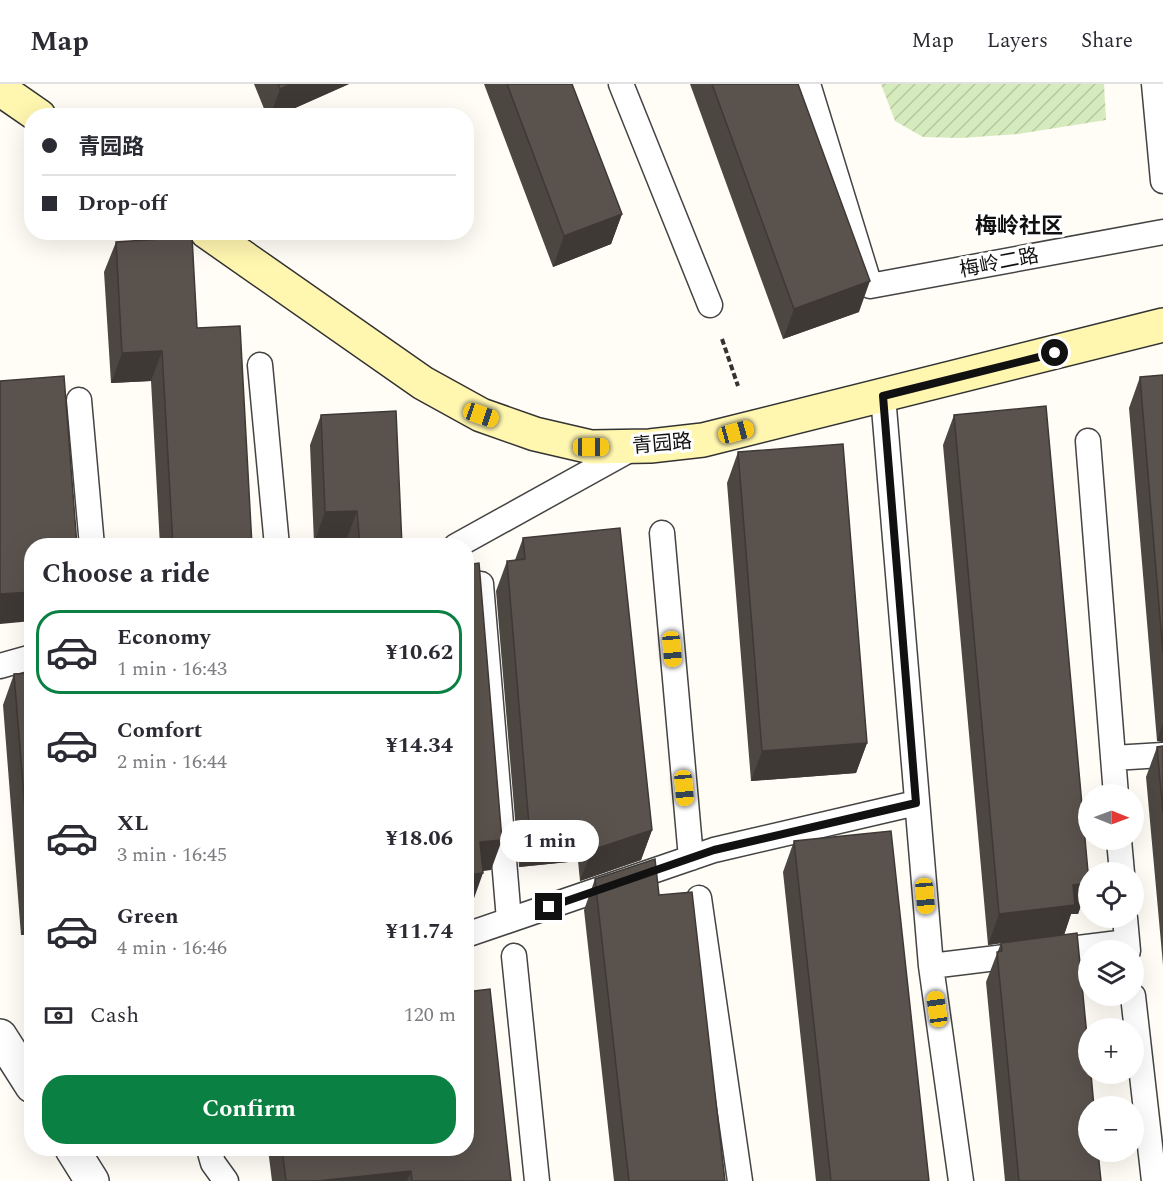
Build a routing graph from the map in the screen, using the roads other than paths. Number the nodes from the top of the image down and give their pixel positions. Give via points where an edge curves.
1 (621, 84) edge
2 (808, 84) edge
3 (1154, 84) edge
4 (0, 88) edge
5 (28, 108) edge
6 (1163, 180) edge
7 (1163, 231) edge
8 (218, 240) edge
9 (710, 304) road end
10 (1163, 326) edge
11 (260, 365) dead end
12 (883, 396) junction
13 (79, 400) dead end
14 (1088, 441) dead end
15 (635, 447) junction
16 (662, 533) dead end
17 (91, 538) edge
18 (276, 538) edge
19 (470, 538) edge
20 (481, 584) edge
21 (24, 659) edge
22 (0, 666) edge
23 (1163, 755) edge
24 (1113, 758) junction
25 (1115, 784) edge
26 (916, 803) junction
27 (691, 858) junction
28 (699, 898) dead end
29 (509, 920) junction
30 (474, 932) edge
31 (1078, 952) edge
32 (514, 956) dead end
33 (931, 966) junction
34 (1134, 1006) edge
35 (0, 1036) edge
36 (24, 1074) edge
37 (76, 1156) edge
38 (211, 1156) edge
39 (92, 1181) edge
40 (226, 1181) edge
41 (537, 1181) edge
42 (740, 1181) edge
43 (961, 1181) edge
44 (1154, 1181) edge

1 - 9 lane
2 - 7 lane, 梅岭二路 via 870,286
3 - 6 lane
4 - 5 street
8 - 15 street, 青园路 via 423,383 481,415 535,434 591,447
10 - 12 street, 青园路
11 - 18 lane
12 - 15 street, 青园路 via 703,440
12 - 26 lane
13 - 17 lane
14 - 24 lane
15 - 19 lane
16 - 27 lane
20 - 29 lane
21 - 22 lane
23 - 24 lane
24 - 25 lane
26 - 27 lane
26 - 33 lane
27 - 29 lane
28 - 42 lane
29 - 30 lane
31 - 33 lane
32 - 41 lane
33 - 43 lane
34 - 44 lane
35 - 36 street
37 - 39 street
38 - 40 lane

